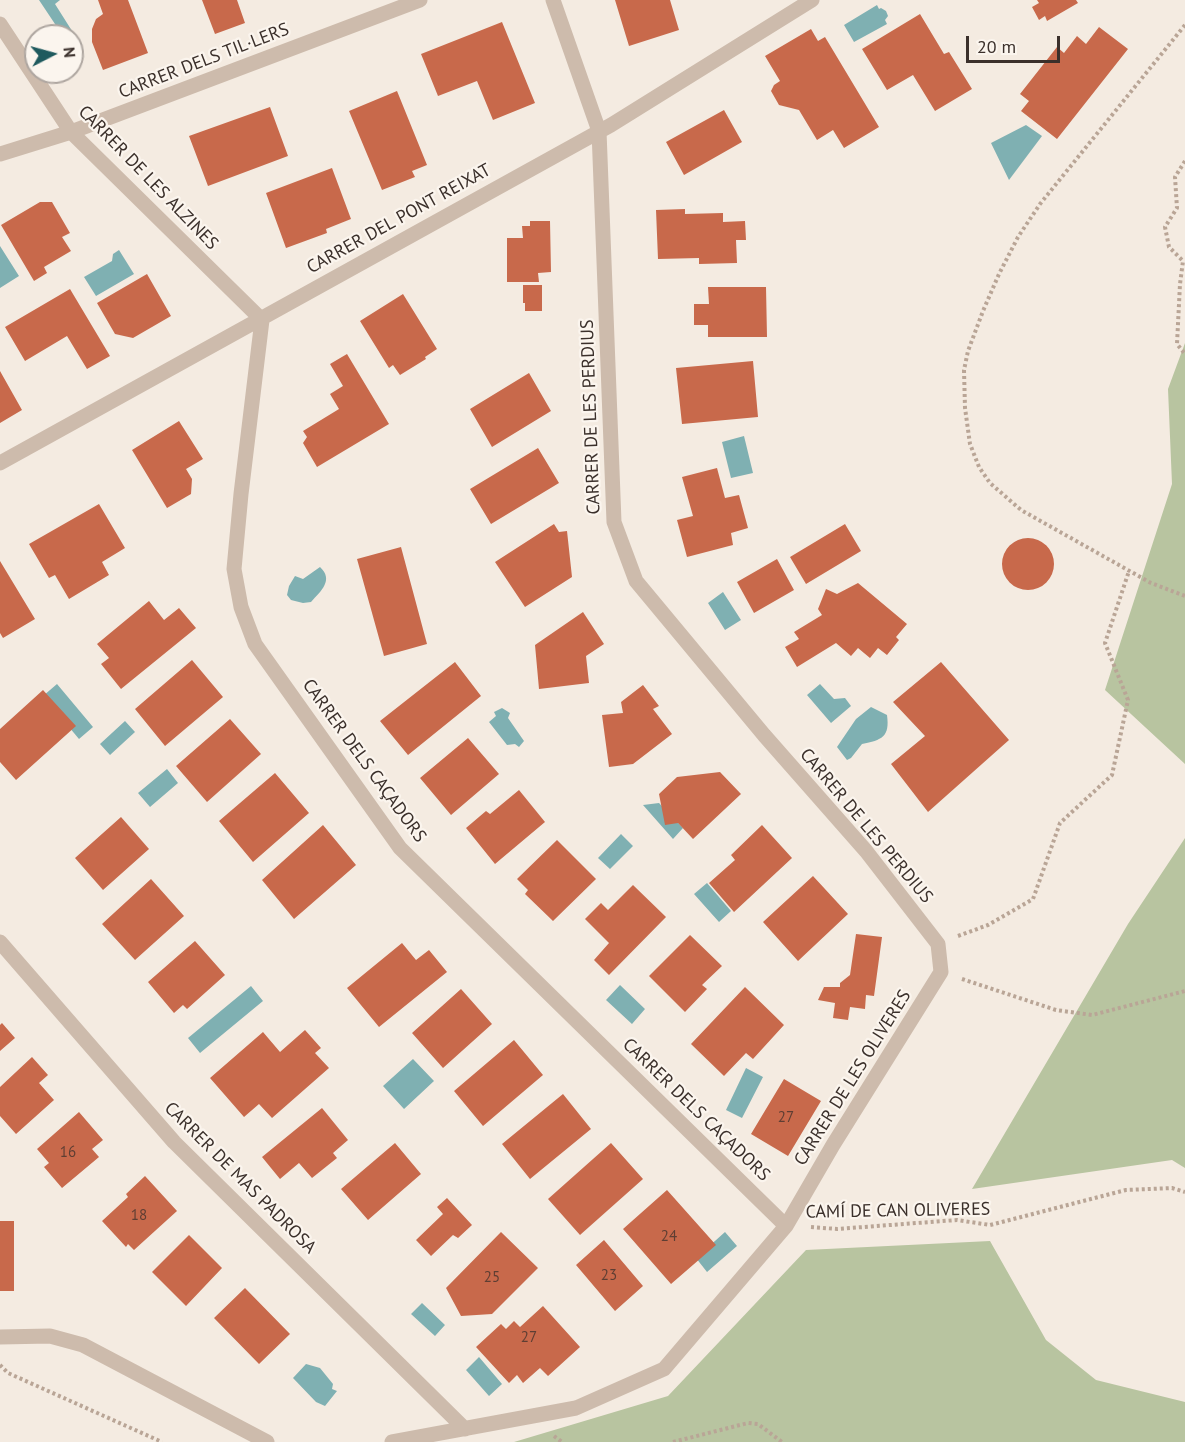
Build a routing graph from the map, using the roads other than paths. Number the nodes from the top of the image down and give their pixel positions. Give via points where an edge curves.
1 (420, 0) edge
2 (553, 0) edge
3 (812, 0) edge
4 (0, 24) edge
5 (599, 131) junction
6 (71, 132) junction
7 (0, 154) edge
8 (262, 320) junction
9 (0, 464) edge
10 (0, 942) edge
11 (941, 972) joint
12 (786, 1226) junction
13 (0, 1337) edge
14 (465, 1429) junction
15 (267, 1442) edge
16 (392, 1442) edge

1 - 6 street, CARRER DELS TIL·LERS
2 - 5 street, CARRER DE LES PERDIUS
3 - 5 street, CARRER DEL PONT REIXAT
4 - 6 street, CARRER DE LES ALZINES
5 - 8 street, CARRER DEL PONT REIXAT
5 - 11 street, CARRER DE LES PERDIUS via 614,522 636,581 866,851 938,944
6 - 7 street, CARRER DELS TIL·LERS
6 - 8 street, CARRER DE LES ALZINES
8 - 9 street, CARRER DEL PONT REIXAT
8 - 12 street, CARRER DELS CAÇADORS via 234,569 241,607 255,644 400,848
10 - 14 street, CARRER DE MAS PADROSA via 174,1142
11 - 12 street, CARRER DE LES OLIVERES
12 - 14 street, CARRER DE LES OLIVERES via 664,1369 576,1408
13 - 15 street via 50,1336 83,1345
14 - 16 street, CARRER DE LES OLIVERES

